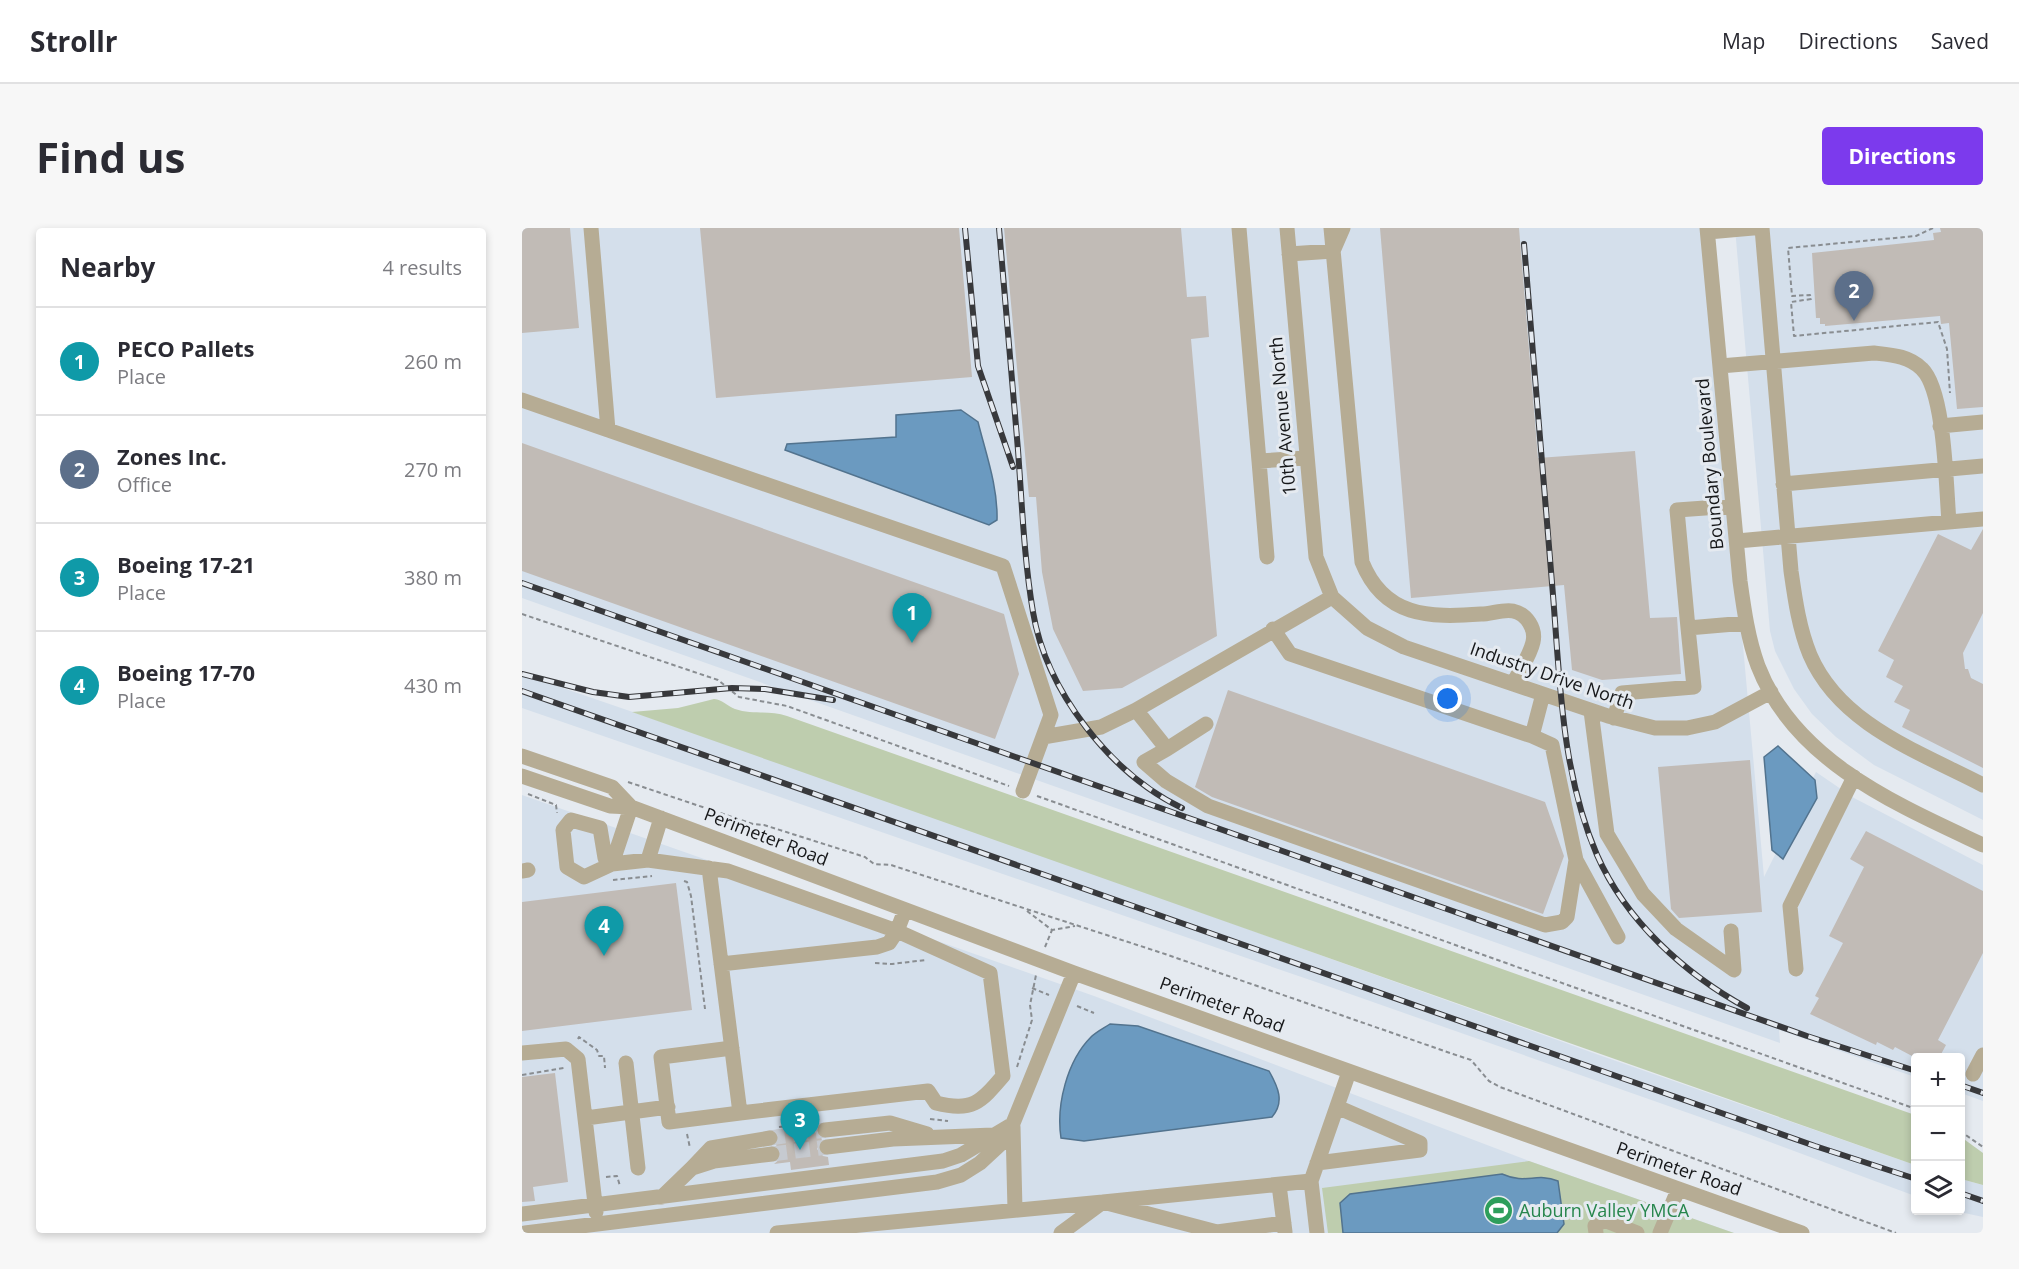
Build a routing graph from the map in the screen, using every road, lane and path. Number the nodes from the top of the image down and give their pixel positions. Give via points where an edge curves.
1 (591, 228) edge
2 (1239, 228) edge
3 (1287, 228) edge
4 (1331, 228) edge
5 (1343, 228) edge
6 (1753, 228) edge
7 (1762, 228) edge
8 (1933, 228) edge
9 (1708, 230) edge
10 (1333, 251) junction
11 (1289, 254) junction
12 (1773, 362) junction
13 (1720, 366) junction
14 (522, 400) edge
15 (1951, 401) dead end
16 (1983, 422) edge
17 (1940, 426) junction
18 (608, 429) junction
19 (1306, 458) junction
20 (1259, 461) junction
21 (1983, 466) edge
22 (1944, 470) junction
23 (1783, 484) junction
24 (1733, 506) junction
25 (1983, 519) edge
26 (1948, 522) junction
27 (1788, 536) junction
28 (1737, 541) junction
29 (1267, 557) dead end
30 (1332, 597) junction
31 (522, 614) edge
32 (1746, 623) junction
33 (1688, 628) junction
34 (1273, 629) junction
35 (1513, 684) junction
36 (1771, 692) junction
37 (1543, 694) junction
38 (1136, 711) junction
39 (1591, 711) junction
40 (1614, 718) junction
41 (1206, 724) dead end
42 (1532, 736) junction
43 (1043, 737) junction
44 (1167, 749) junction
45 (522, 756) edge
46 (522, 776) edge
47 (1854, 777) junction
48 (623, 780) dead end
49 (1983, 784) edge
50 (1023, 791) junction
51 (522, 792) edge
52 (631, 807) junction
53 (661, 818) junction
54 (563, 830) junction
55 (1983, 845) edge
56 (648, 860) junction
57 (1576, 860) junction
58 (612, 864) junction
59 (709, 868) junction
60 (659, 875) dead end
61 (678, 879) dead end
62 (610, 881) dead end
63 (1025, 909) junction
64 (905, 910) junction
65 (1077, 926) junction
66 (1052, 930) junction
67 (897, 931) junction
68 (1731, 931) dead end
69 (1618, 937) dead end
70 (1040, 960) junction
71 (721, 964) junction
72 (1796, 969) dead end
73 (1074, 973) junction
74 (705, 1009) dead end
75 (732, 1048) junction
76 (522, 1053) edge
77 (1983, 1055) edge
78 (626, 1063) dead end
79 (1349, 1072) junction
80 (1973, 1074) dead end
81 (668, 1107) junction
82 (1337, 1107) junction
83 (1911, 1107) edge
84 (631, 1112) junction
85 (740, 1113) junction
86 (586, 1118) junction
87 (1013, 1124) junction
88 (825, 1130) tunnel mouth
89 (1965, 1134) edge
90 (996, 1135) junction
91 (936, 1137) junction
92 (770, 1138) tunnel mouth
93 (827, 1147) tunnel mouth
94 (1983, 1147) edge
95 (772, 1154) tunnel mouth
96 (1317, 1163) junction
97 (638, 1168) dead end
98 (692, 1168) junction
99 (1311, 1181) junction
100 (1279, 1185) junction
101 (1678, 1190) junction
102 (662, 1197) junction
103 (1103, 1202) junction
104 (595, 1204) junction
105 (1015, 1210) junction
106 (522, 1214) edge
107 (597, 1224) junction
108 (1284, 1228) edge
109 (525, 1233) edge
110 (777, 1233) edge
111 (1061, 1233) edge
112 (1317, 1233) edge
113 (1596, 1233) edge
114 (1637, 1233) edge
115 (1660, 1233) edge
116 (1802, 1233) edge
117 (1896, 1233) edge

1 - 18 street
2 - 20 street
3 - 11 street, 10th Avenue North
4 - 10 street
5 - 10 street
6 - 9 street
7 - 12 street
8 - 15 path via 1916,236 1788,248 1792,296 1810,295 1811,299 1791,302 1794,336 1938,322 1947,349
9 - 13 street, Boundary Boulevard
10 - 11 street
10 - 35 street via 1362,562 1369,580 1398,607 1417,612 1454,616 1504,611 1520,614 1532,626 1533,643
11 - 19 street, 10th Avenue North
12 - 13 street
12 - 17 street via 1874,353 1902,357 1923,369 1933,383
12 - 23 street
13 - 24 street, Boundary Boulevard
14 - 18 street
16 - 17 street
17 - 22 street
18 - 43 street via 1003,566 1051,715
19 - 20 street
19 - 30 street, 10th Avenue North via 1316,557
20 - 29 street
21 - 22 street
22 - 23 street
22 - 26 street
23 - 27 street
24 - 28 street, Boundary Boulevard
24 - 33 street via 1677,510
25 - 26 street
26 - 27 street
27 - 28 street
27 - 49 street via 1803,634 1819,671 1838,700 1889,736
28 - 32 street, Boundary Boulevard
30 - 34 street
30 - 35 street, Industry Drive North via 1362,624 1389,640
31 - 50 path via 718,680 739,697 787,706
32 - 33 street
32 - 36 street, Boundary Boulevard via 1759,668
33 - 40 street via 1694,687 1622,693
34 - 38 street
34 - 42 street via 1290,654
35 - 37 street, Industry Drive North
36 - 40 street, Industry Drive North via 1727,718 1702,726 1655,728
36 - 47 street, Boundary Boulevard via 1812,744
37 - 39 street, Industry Drive North
37 - 42 street
38 - 43 street via 1101,728
38 - 44 street
39 - 40 street, Industry Drive North
39 - 68 street via 1607,834 1643,894 1676,930 1734,970
41 - 44 street
42 - 57 street via 1552,745
43 - 50 street
44 - 57 street via 1144,762 1166,781 1208,806 1545,925 1563,922 1567,917
45 - 52 street, Perimeter Road via 612,787
46 - 52 street, Perimeter Road via 610,806
47 - 55 street, Boundary Boulevard
47 - 72 street via 1790,906
48 - 63 path via 865,857 874,864 891,865
50 - 83 path
51 - 54 path via 556,805
52 - 53 street, Perimeter Road
52 - 58 street
53 - 56 street
53 - 64 street, Perimeter Road
54 - 58 street via 571,819 600,828 605,858
54 - 58 street via 567,867 584,877
56 - 58 street
56 - 59 street
57 - 69 street
59 - 67 street via 728,871
59 - 71 street
60 - 62 path
61 - 74 path via 687,882 691,896
63 - 65 path
63 - 66 path
64 - 67 street
64 - 70 street, Perimeter Road
65 - 66 path
65 - 117 path via 1471,1060 1489,1081 1500,1087
66 - 70 path
67 - 71 street via 889,943 877,947
67 - 85 street via 990,973 1003,1076 985,1098 957,1108 936,1103 928,1091
70 - 73 street, Perimeter Road
71 - 75 street
73 - 79 street, Perimeter Road
73 - 87 street
75 - 81 street via 661,1057
75 - 85 street
76 - 86 street via 566,1048 578,1059
77 - 80 street
78 - 84 street
79 - 82 street
79 - 101 street, Perimeter Road
81 - 84 street
81 - 85 street via 669,1122
82 - 96 street
82 - 96 street via 1420,1143 1420,1150
84 - 86 street
84 - 97 street
86 - 104 street
87 - 90 street
87 - 105 street
87 - 107 street via 1004,1143 980,1163 961,1175 937,1182
88 - 91 street via 890,1123
89 - 94 path
90 - 91 street
90 - 102 street via 943,1161
91 - 93 street
92 - 98 street via 711,1148
95 - 98 street via 714,1161
96 - 99 street
98 - 102 street
99 - 100 street
99 - 112 street
100 - 103 street
100 - 108 street
101 - 115 street
101 - 116 street, Perimeter Road
102 - 104 street
103 - 105 street
103 - 108 street via 1217,1232
103 - 111 street
104 - 106 street
104 - 107 street
105 - 110 street
107 - 109 street
113 - 114 street via 1595,1226 1604,1220

